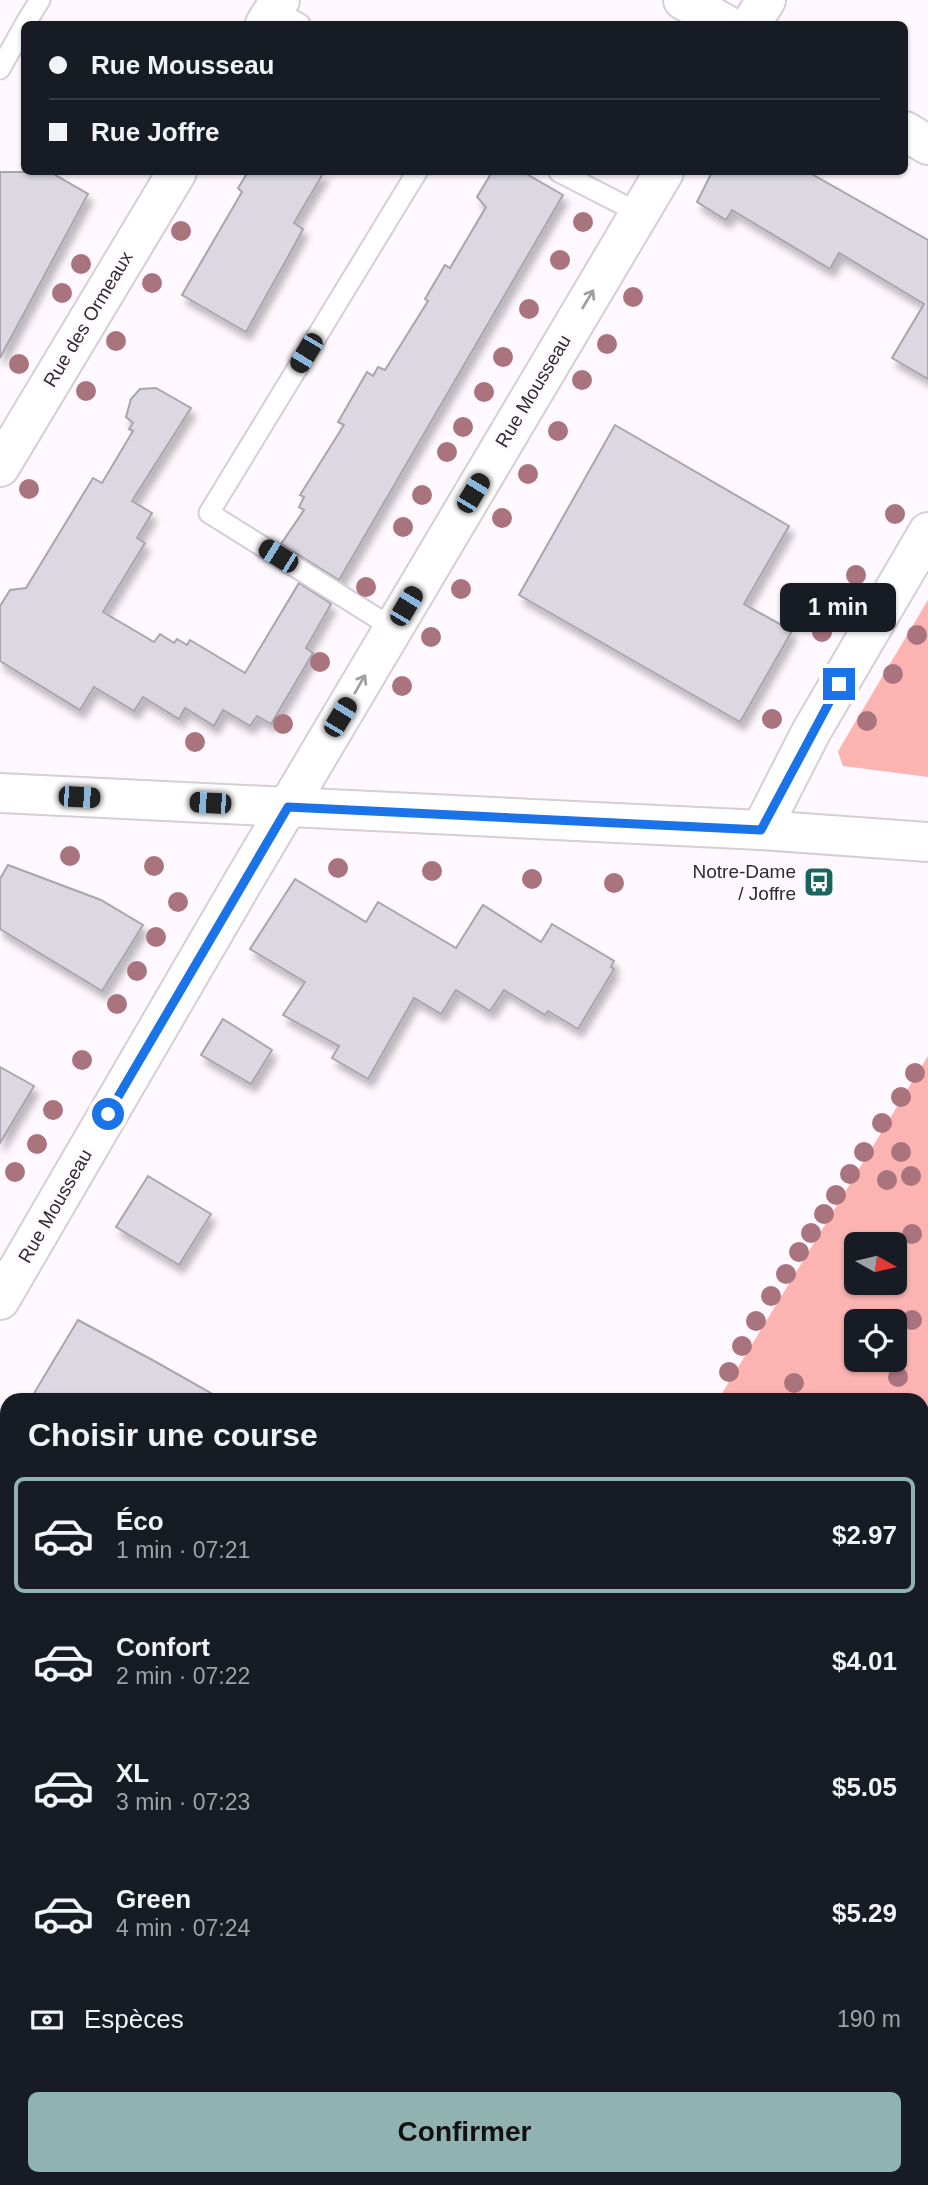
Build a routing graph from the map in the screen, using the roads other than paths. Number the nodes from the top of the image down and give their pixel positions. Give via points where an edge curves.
1 (40, 0) edge
2 (683, 0) edge
3 (766, 0) edge
4 (27, 21) edge
5 (720, 21) edge
6 (753, 21) edge
7 (21, 32) edge
8 (0, 69) edge
9 (908, 133) edge
10 (928, 145) edge
11 (175, 175) edge
12 (415, 175) edge
13 (565, 175) edge
14 (662, 175) edge
15 (639, 213) junction
16 (0, 467) edge
17 (928, 531) edge
18 (393, 628) junction
19 (0, 793) edge
20 (288, 807) junction
21 (761, 830) junction
22 (928, 842) edge
23 (0, 1300) edge

1 - 4 lane
2 - 5 street
3 - 6 street
7 - 8 lane
9 - 10 street
11 - 16 street, Rue des Ormeaux
12 - 18 lane via 209,513
13 - 15 lane
14 - 15 street, Rue Mousseau
18 -> 15 street, Rue Mousseau
17 - 21 street via 811,732
20 -> 18 street, Rue Mousseau
19 - 20 street
20 - 21 street
20 - 23 street, Rue Mousseau
21 - 22 street

